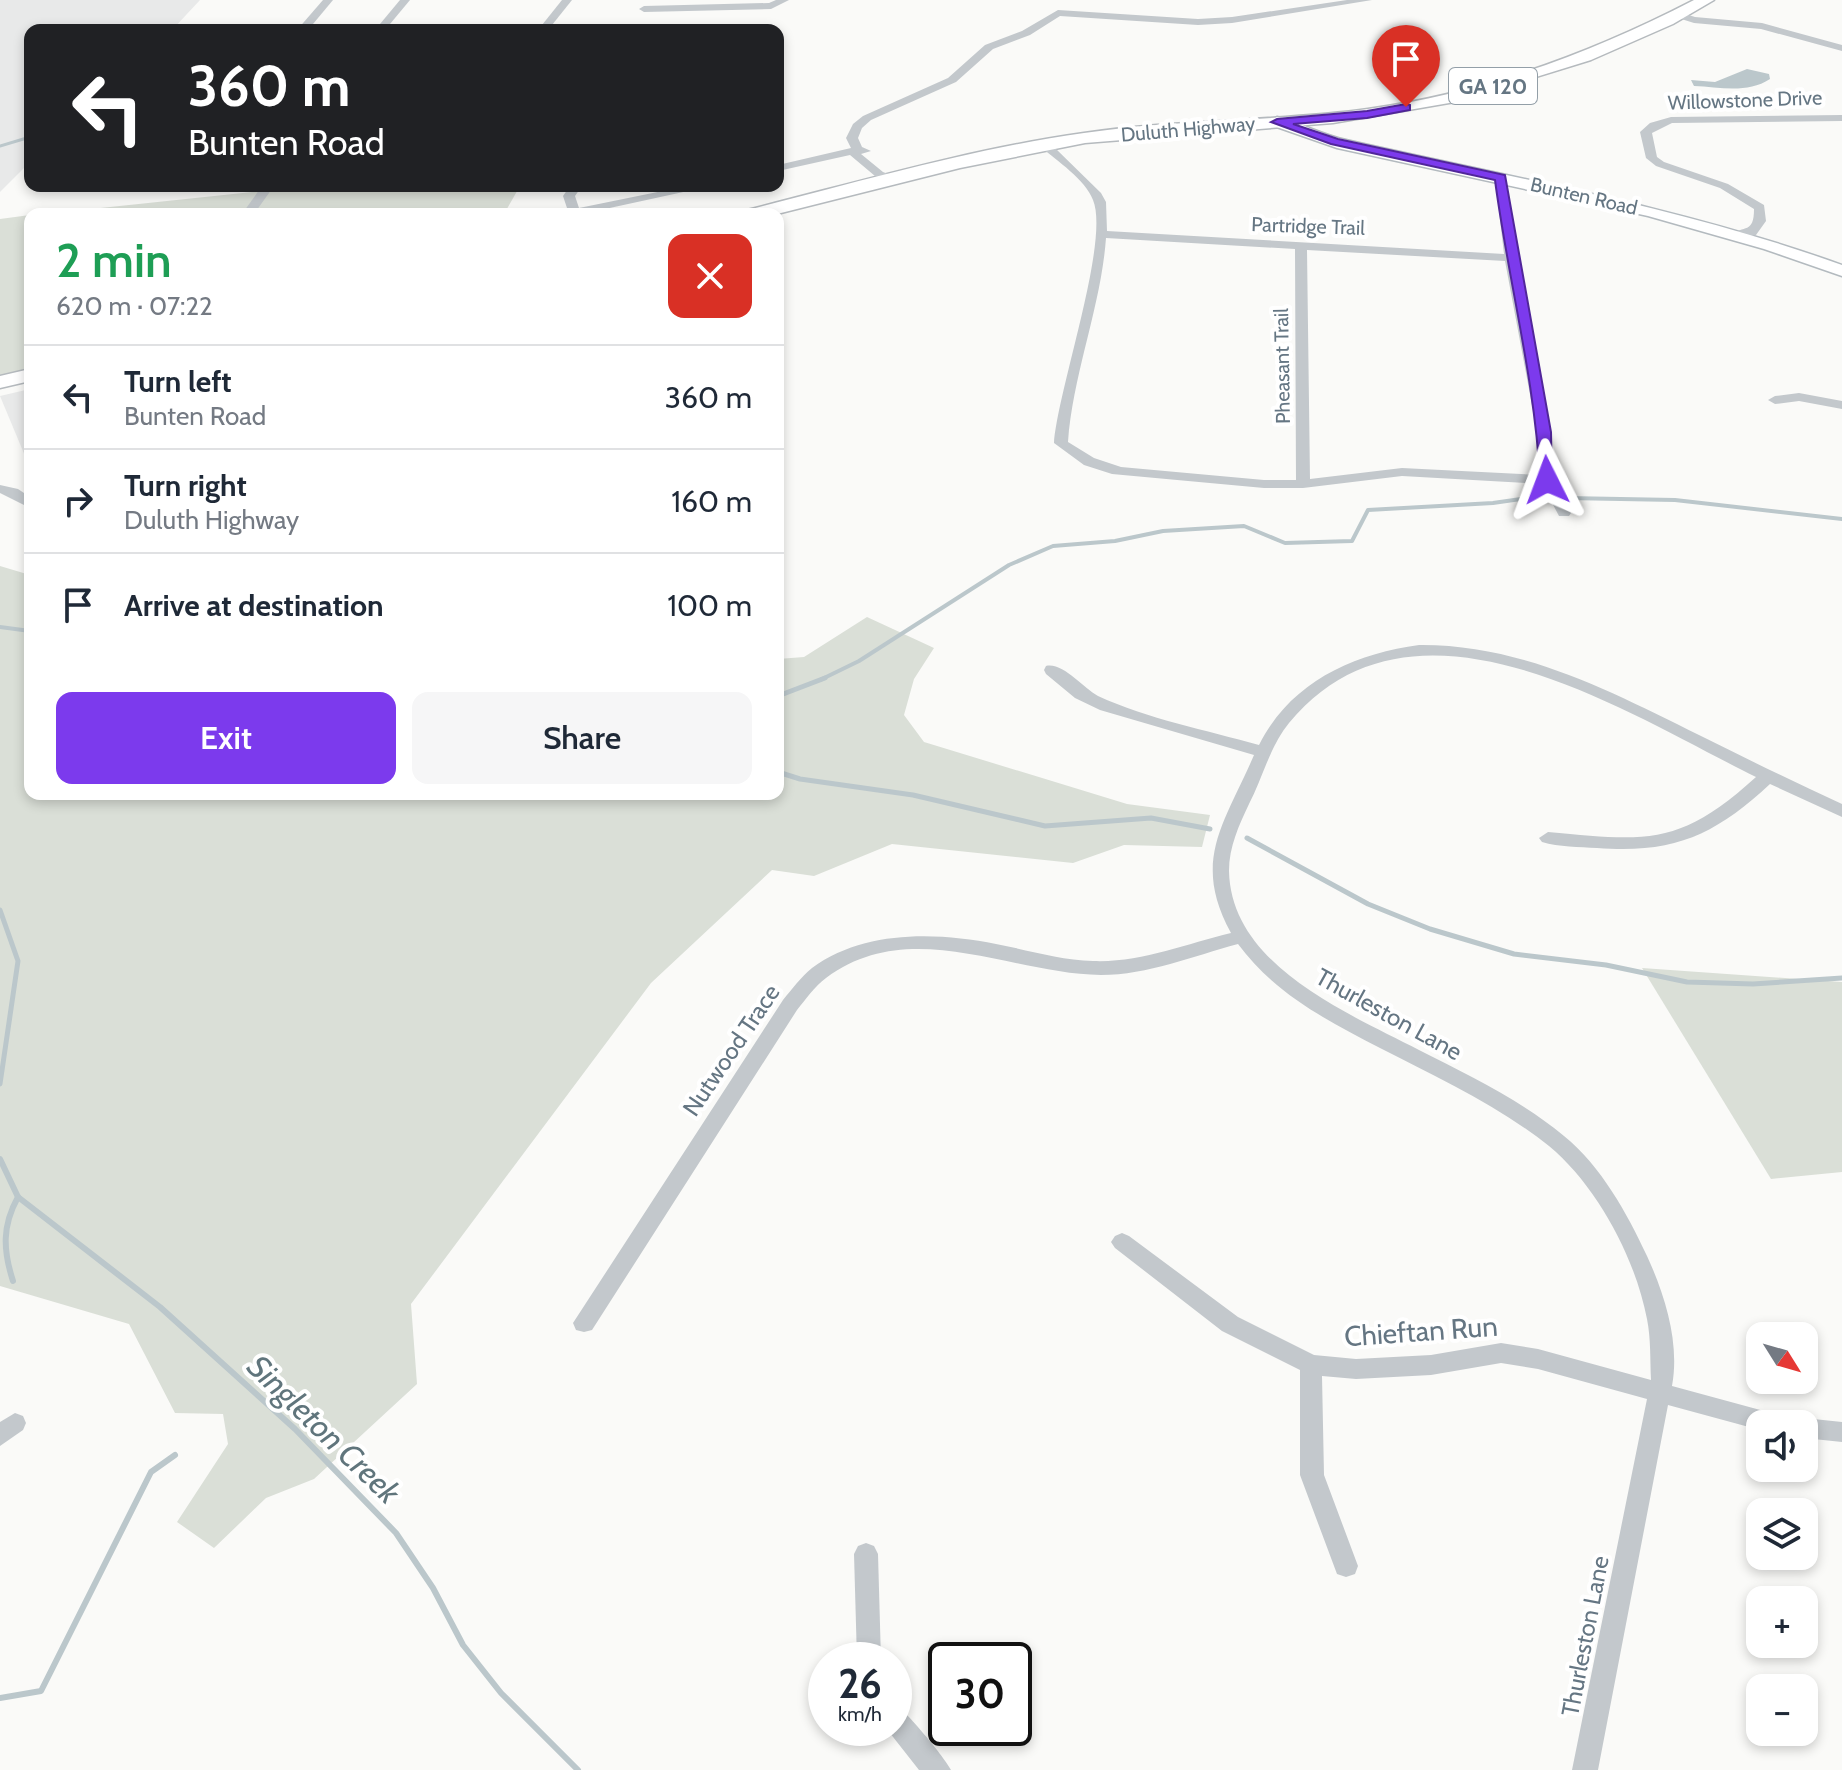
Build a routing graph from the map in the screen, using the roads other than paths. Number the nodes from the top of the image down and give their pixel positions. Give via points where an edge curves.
1 (328, 0) edge
2 (405, 0) edge
3 (567, 0) edge
4 (784, 0) edge
5 (1367, 0) edge
6 (1706, 0) edge
7 (644, 9) dead end
8 (1679, 15) junction
9 (307, 24) edge
10 (385, 24) edge
11 (548, 24) edge
12 (1842, 48) edge
13 (1842, 118) edge
14 (1277, 122) junction
15 (1045, 145) junction
16 (858, 150) junction
17 (784, 167) edge
18 (1501, 177) junction
19 (894, 180) junction
20 (675, 192) edge
21 (594, 208) edge
22 (779, 208) edge
23 (1741, 221) junction
24 (1102, 234) junction
25 (1301, 247) junction
26 (1511, 258) junction
27 (1842, 271) edge
28 (24, 376) edge
29 (0, 382) edge
30 (1775, 400) dead end
31 (1842, 405) edge
32 (1547, 480) junction
33 (1303, 484) junction
34 (0, 489) edge
35 (24, 500) edge
36 (1564, 513) dead end
37 (1052, 670) dead end
38 (1265, 753) junction
39 (1768, 776) junction
40 (1842, 811) edge
41 (1548, 838) dead end
42 (1241, 937) junction
43 (1122, 1242) dead end
44 (584, 1323) dead end
45 (1311, 1365) junction
46 (1660, 1394) junction
47 (1746, 1416) edge
48 (1818, 1429) edge
49 (1842, 1432) edge
50 (866, 1554) dead end
51 (1346, 1566) dead end
52 (868, 1642) edge
53 (912, 1741) edge
54 (938, 1770) edge
55 (1585, 1770) edge

1 - 9 street
2 - 10 street
3 - 11 street
4 - 7 street via 771,6
5 - 16 street via 1198,22 1055,9 1026,33 989,47 952,80 867,118 852,138
6 - 8 main road, Duluth Highway / GA 120
8 - 12 street via 1762,26
8 - 14 main road, Duluth Highway / GA 120 via 1572,60 1450,98 1367,114
13 - 23 street, Willowstone Drive via 1671,120 1646,132 1652,158 1660,164 1741,194
14 - 15 main road, Duluth Highway / GA 120 via 1125,133
14 - 18 street, Bunten Road via 1335,142
15 - 19 main road, Duluth Highway / GA 120
15 - 24 street via 1100,200
16 - 17 street
16 - 19 street via 855,155
18 - 23 street, Bunten Road
18 - 26 street
19 - 22 main road, Duluth Highway / GA 120
20 - 21 street
23 - 23 street via 1752,232 1760,217
23 - 27 street, Bunten Road
24 - 25 street, Partridge Trail
24 - 33 street via 1061,443 1082,460 1121,471
25 - 26 street, Partridge Trail
25 - 33 street, Pheasant Trail
26 - 32 street via 1544,432
28 - 29 main road
30 - 31 street via 1799,397
32 - 33 street via 1402,472
32 - 36 street
34 - 35 street
37 - 38 street via 1106,706
38 - 39 street, Thurleston Lane via 1279,724 1325,680 1383,657 1438,650 1504,657 1591,686
38 - 42 street, Thurleston Lane via 1224,840 1220,874
39 - 40 street, Thurleston Lane
39 - 41 street via 1737,807 1689,836 1649,846
42 - 44 street, Nutwood Trace via 1132,967 1102,969 982,947 891,944 850,956 818,974 790,1005
42 - 46 street, Thurleston Lane via 1314,1005 1504,1107 1576,1161 1630,1239 1658,1317
43 - 45 street, Chieftan Run via 1230,1324
45 - 46 street, Chieftan Run via 1416,1366 1501,1353
45 - 51 street via 1312,1475
46 - 47 street, Chieftan Run
46 - 55 street, Thurleston Lane
48 - 49 street
50 - 52 street
53 - 54 street

